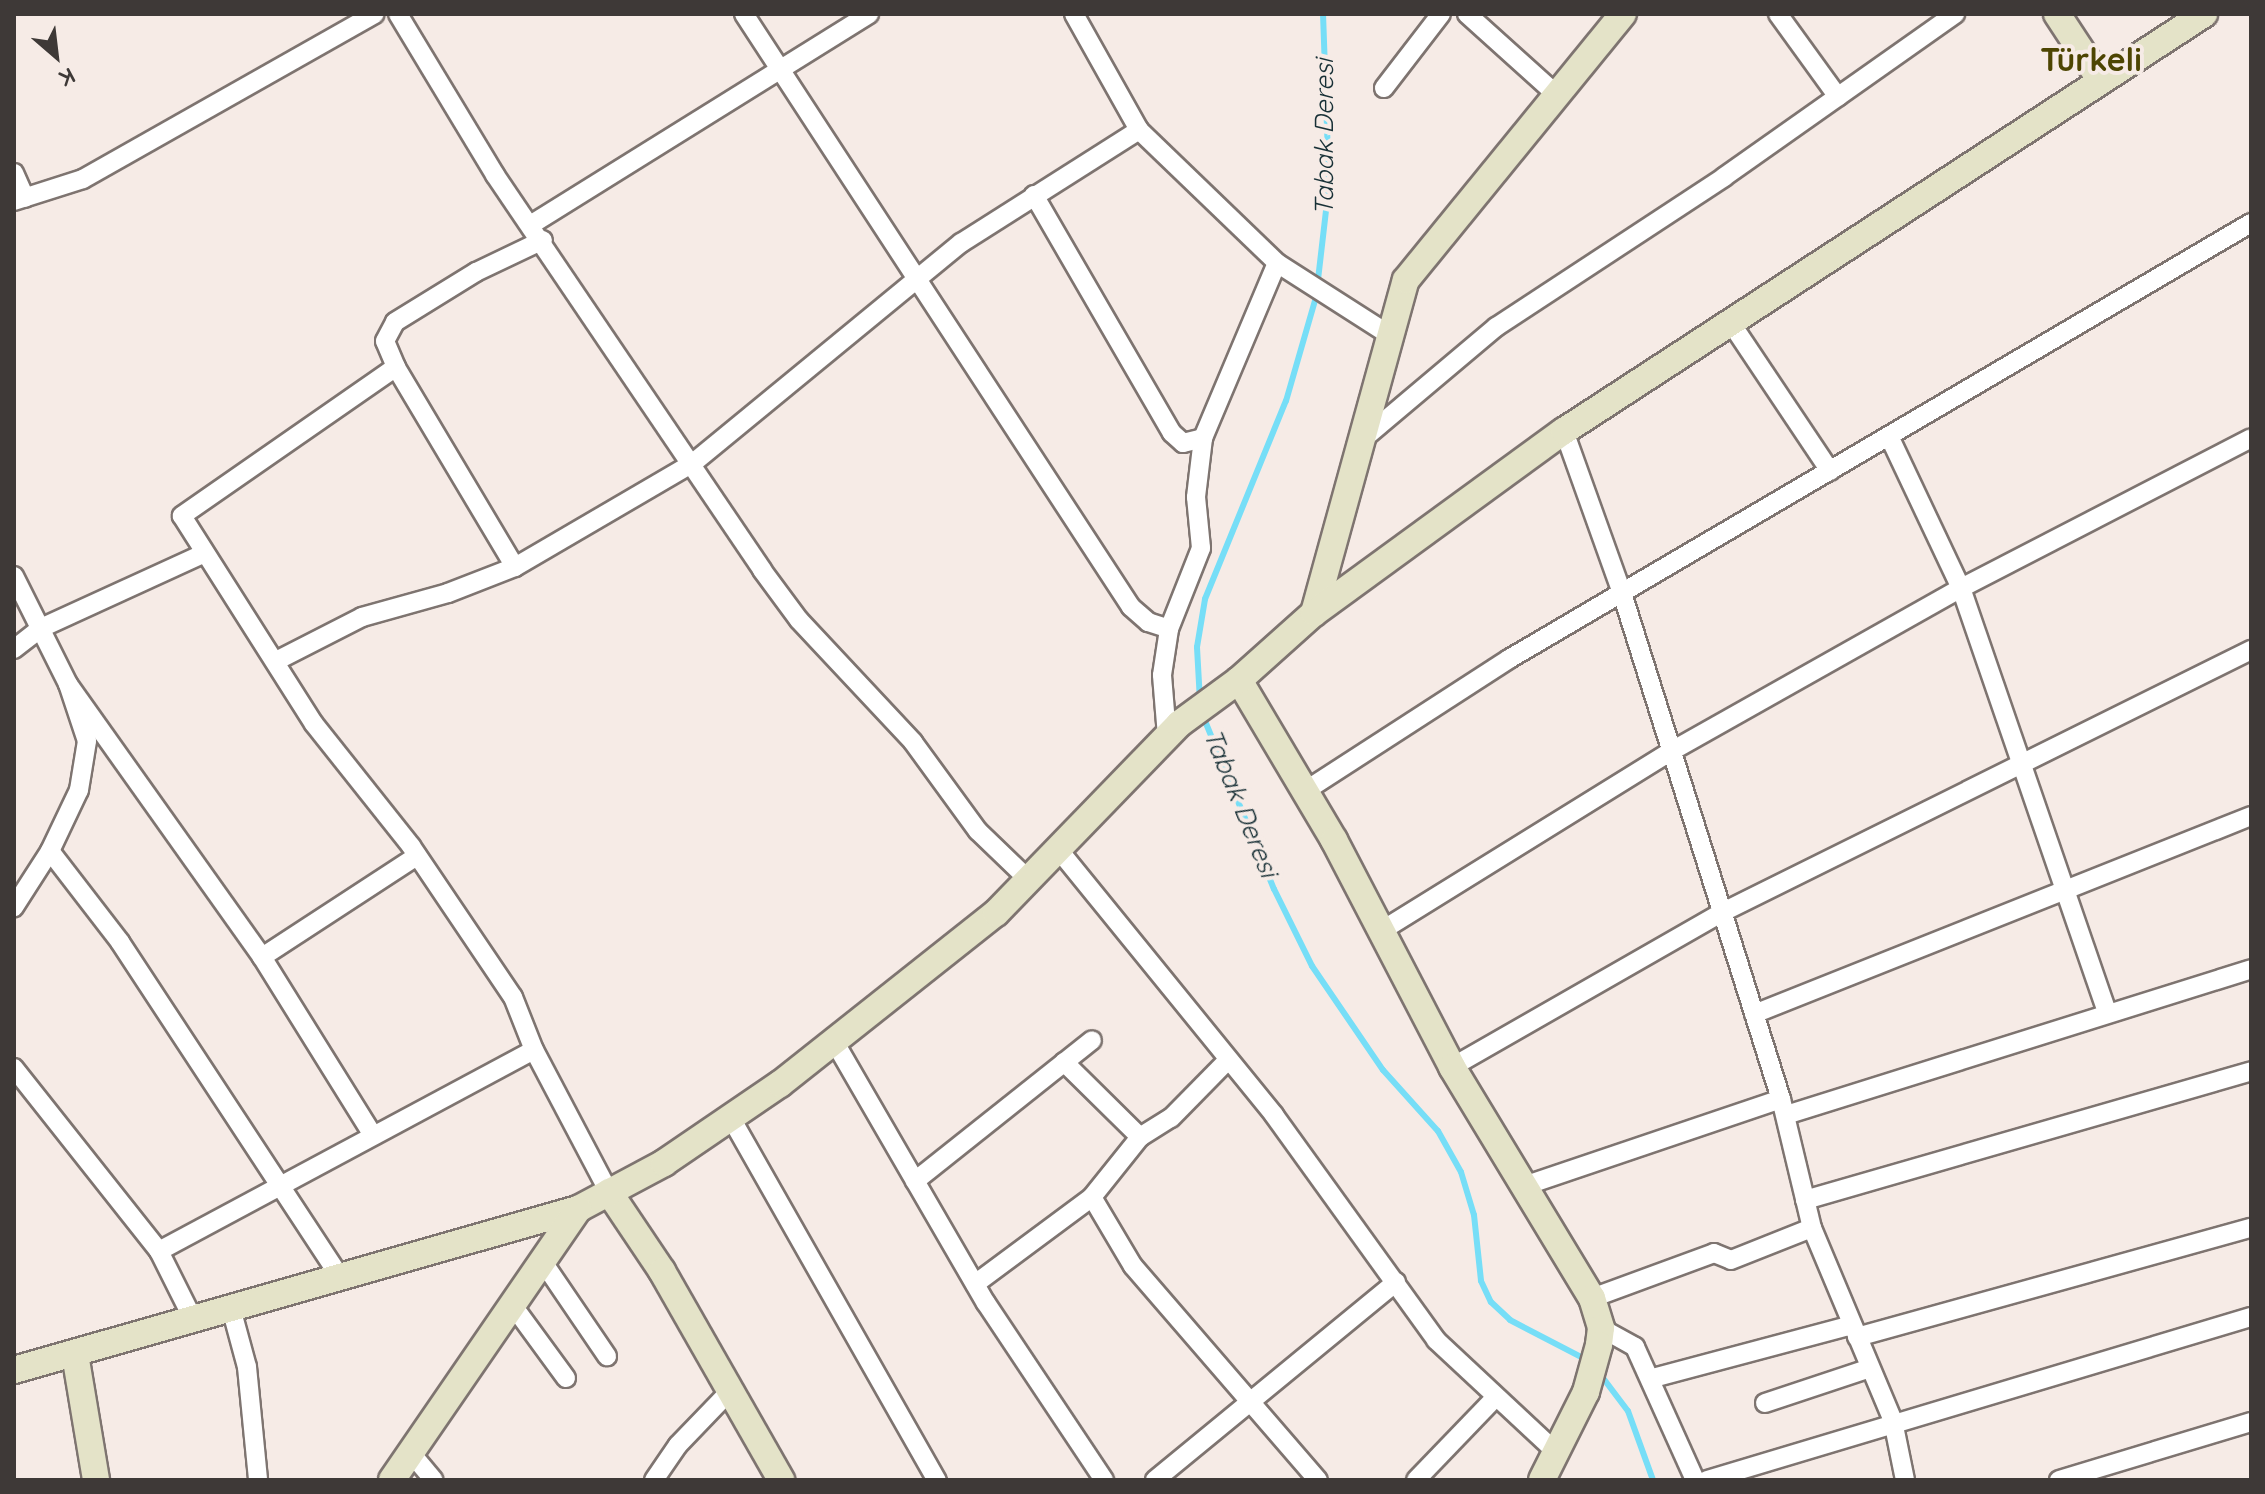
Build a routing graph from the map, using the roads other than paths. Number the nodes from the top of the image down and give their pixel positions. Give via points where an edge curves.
1 (375, 14) edge
2 (398, 14) edge
3 (744, 14) edge
4 (869, 14) edge
5 (1074, 14) edge
6 (1441, 14) edge
7 (1467, 14) edge
8 (1623, 14) edge
9 (1778, 14) edge
10 (1955, 14) edge
11 (2057, 14) edge
12 (2204, 14) edge
13 (781, 71) junction
14 (2101, 81) junction
15 (1384, 88) dead end
16 (1557, 95) junction
17 (1838, 97) junction
18 (1139, 130) junction
19 (14, 173) edge
20 (1034, 195) junction
21 (20, 199) edge
22 (2251, 223) edge
23 (532, 224) junction
24 (543, 240) junction
25 (1277, 263) junction
26 (917, 281) junction
27 (1731, 323) junction
28 (1391, 336) junction
29 (396, 367) junction
30 (1564, 431) junction
31 (1889, 436) junction
32 (1203, 438) junction
33 (2251, 438) edge
34 (1363, 439) junction
35 (693, 463) junction
36 (1830, 471) junction
37 (205, 553) junction
38 (515, 567) junction
39 (14, 576) edge
40 (1961, 588) junction
41 (1622, 593) junction
42 (1314, 613) junction
43 (41, 628) junction
44 (1169, 629) junction
45 (14, 649) edge
46 (2251, 650) edge
47 (278, 660) junction
48 (68, 684) junction
49 (1231, 685) junction
50 (1173, 730) junction
51 (1670, 752) junction
52 (2018, 766) junction
53 (1305, 791) junction
54 (2251, 816) edge
55 (1058, 849) junction
56 (50, 851) junction
57 (417, 856) junction
58 (1029, 880) junction
59 (2065, 890) junction
60 (14, 907) edge
61 (1721, 913) junction
62 (1381, 931) junction
63 (262, 957) junction
64 (2251, 969) edge
65 (2107, 1013) junction
66 (1754, 1014) junction
67 (1092, 1040) dead end
68 (834, 1041) junction
69 (534, 1050) junction
70 (1228, 1060) junction
71 (1064, 1062) junction
72 (1452, 1067) junction
73 (14, 1068) edge
74 (2251, 1071) edge
75 (1783, 1107) junction
76 (731, 1118) junction
77 (373, 1135) junction
78 (1140, 1137) junction
79 (915, 1181) junction
80 (276, 1185) junction
81 (1524, 1186) junction
82 (609, 1192) junction
83 (1092, 1197) junction
84 (1805, 1200) junction
85 (578, 1209) junction
86 (1812, 1228) junction
87 (2251, 1228) edge
88 (159, 1251) junction
89 (543, 1262) junction
90 (339, 1275) junction
91 (1396, 1282) junction
92 (975, 1284) junction
93 (1592, 1298) junction
94 (514, 1307) junction
95 (231, 1308) junction
96 (2251, 1317) edge
97 (193, 1319) junction
98 (1855, 1331) junction
99 (1600, 1336) junction
100 (75, 1354) junction
101 (607, 1356) dead end
102 (1870, 1368) junction
103 (14, 1370) edge
104 (566, 1378) dead end
105 (1653, 1378) junction
106 (728, 1393) junction
107 (1495, 1398) junction
108 (1765, 1403) dead end
109 (1251, 1404) junction
110 (1893, 1421) junction
111 (2251, 1422) edge
112 (1556, 1452) junction
113 (411, 1453) junction
114 (96, 1480) edge
115 (258, 1480) edge
116 (392, 1480) edge
117 (434, 1480) edge
118 (654, 1480) edge
119 (781, 1480) edge
120 (937, 1480) edge
121 (1104, 1480) edge
122 (1155, 1480) edge
123 (1318, 1480) edge
124 (1416, 1480) edge
125 (1542, 1480) edge
126 (1695, 1480) edge
127 (1707, 1480) edge
128 (1905, 1480) edge
129 (2059, 1480) edge

1 - 21 street via 83,179
2 - 23 street via 495,175
3 - 13 street
4 - 13 street
5 - 18 street
6 - 15 street
7 - 16 street
8 - 16 street
9 - 17 street
10 - 17 street
11 - 14 street
12 - 14 street
13 - 23 street
13 - 26 street
14 - 27 street
16 - 28 street via 1406,280
17 - 34 street via 1496,327
18 - 20 street
18 - 25 street
19 - 21 street
20 - 26 street via 961,243
20 - 32 street via 1172,433 1183,443
22 - 31 street
23 - 24 street
24 - 29 street via 476,272 395,322 385,341
24 - 35 street
25 - 28 street
25 - 32 street
26 - 35 street
26 - 44 street via 1131,607 1148,622
27 - 30 street
27 - 36 street
28 - 34 street
29 - 37 street via 182,516
29 - 38 street
30 - 41 street
30 - 42 street
31 - 36 street
31 - 40 street
32 - 44 street via 1196,497 1201,548
33 - 40 street
34 - 42 street
35 - 38 street
35 - 58 street via 799,620 913,742 978,831
36 - 41 street
37 - 43 street
37 - 47 street
38 - 47 street via 362,617
39 - 43 street
40 - 51 street
40 - 52 street
41 - 51 street
41 - 53 street
42 - 49 street
43 - 45 street
43 - 48 street
44 - 50 street via 1162,675
46 - 52 street
47 - 57 street via 314,724
48 - 56 street via 87,741 79,790
48 - 63 street
49 - 50 street
49 - 53 street
50 - 55 street
51 - 61 street
51 - 62 street
52 - 59 street
52 - 61 street
53 - 62 street
54 - 59 street
55 - 58 street
55 - 70 street
56 - 60 street
56 - 80 street via 120,942
57 - 63 street
57 - 69 street via 513,997
58 - 68 street via 996,913
59 - 65 street
59 - 66 street
61 - 66 street
61 - 72 street
62 - 72 street
63 - 77 street
64 - 65 street
65 - 75 street
66 - 75 street
67 - 71 street
68 - 76 street
68 - 79 street
69 - 77 street
69 - 82 street
70 - 78 street via 1171,1118
70 - 91 street
71 - 78 street
71 - 79 street
72 - 81 street
73 - 88 street
74 - 84 street
75 - 81 street
75 - 84 street
76 - 82 street
76 - 120 street
77 - 80 street
78 - 83 street
79 - 92 street
80 - 88 street
80 - 90 street
81 - 93 street
82 - 85 street
82 - 106 street via 662,1271
83 - 92 street
83 - 109 street via 1133,1266
84 - 86 street
85 - 89 street
85 - 90 street
86 - 93 street via 1731,1260 1714,1253
86 - 98 street
87 - 98 street
88 - 97 street
89 - 94 street
89 - 101 street
90 - 95 street
91 - 107 street via 1436,1340
91 - 109 street via 1365,1313 1269,1383
92 - 121 street
93 - 99 street
94 - 104 street
94 - 113 street
95 - 97 street
95 - 115 street via 247,1367
96 - 110 street
97 - 100 street
98 - 102 street
98 - 105 street
99 - 105 street via 1627,1338
99 - 112 street via 1586,1392
100 - 103 street
100 - 114 street
102 - 108 street
102 - 110 street
105 - 126 street
106 - 118 street via 678,1445
106 - 119 street
107 - 112 street
107 - 124 street
109 - 122 street
109 - 123 street
110 - 127 street
110 - 128 street
111 - 129 street
112 - 125 street
113 - 116 street
113 - 117 street

